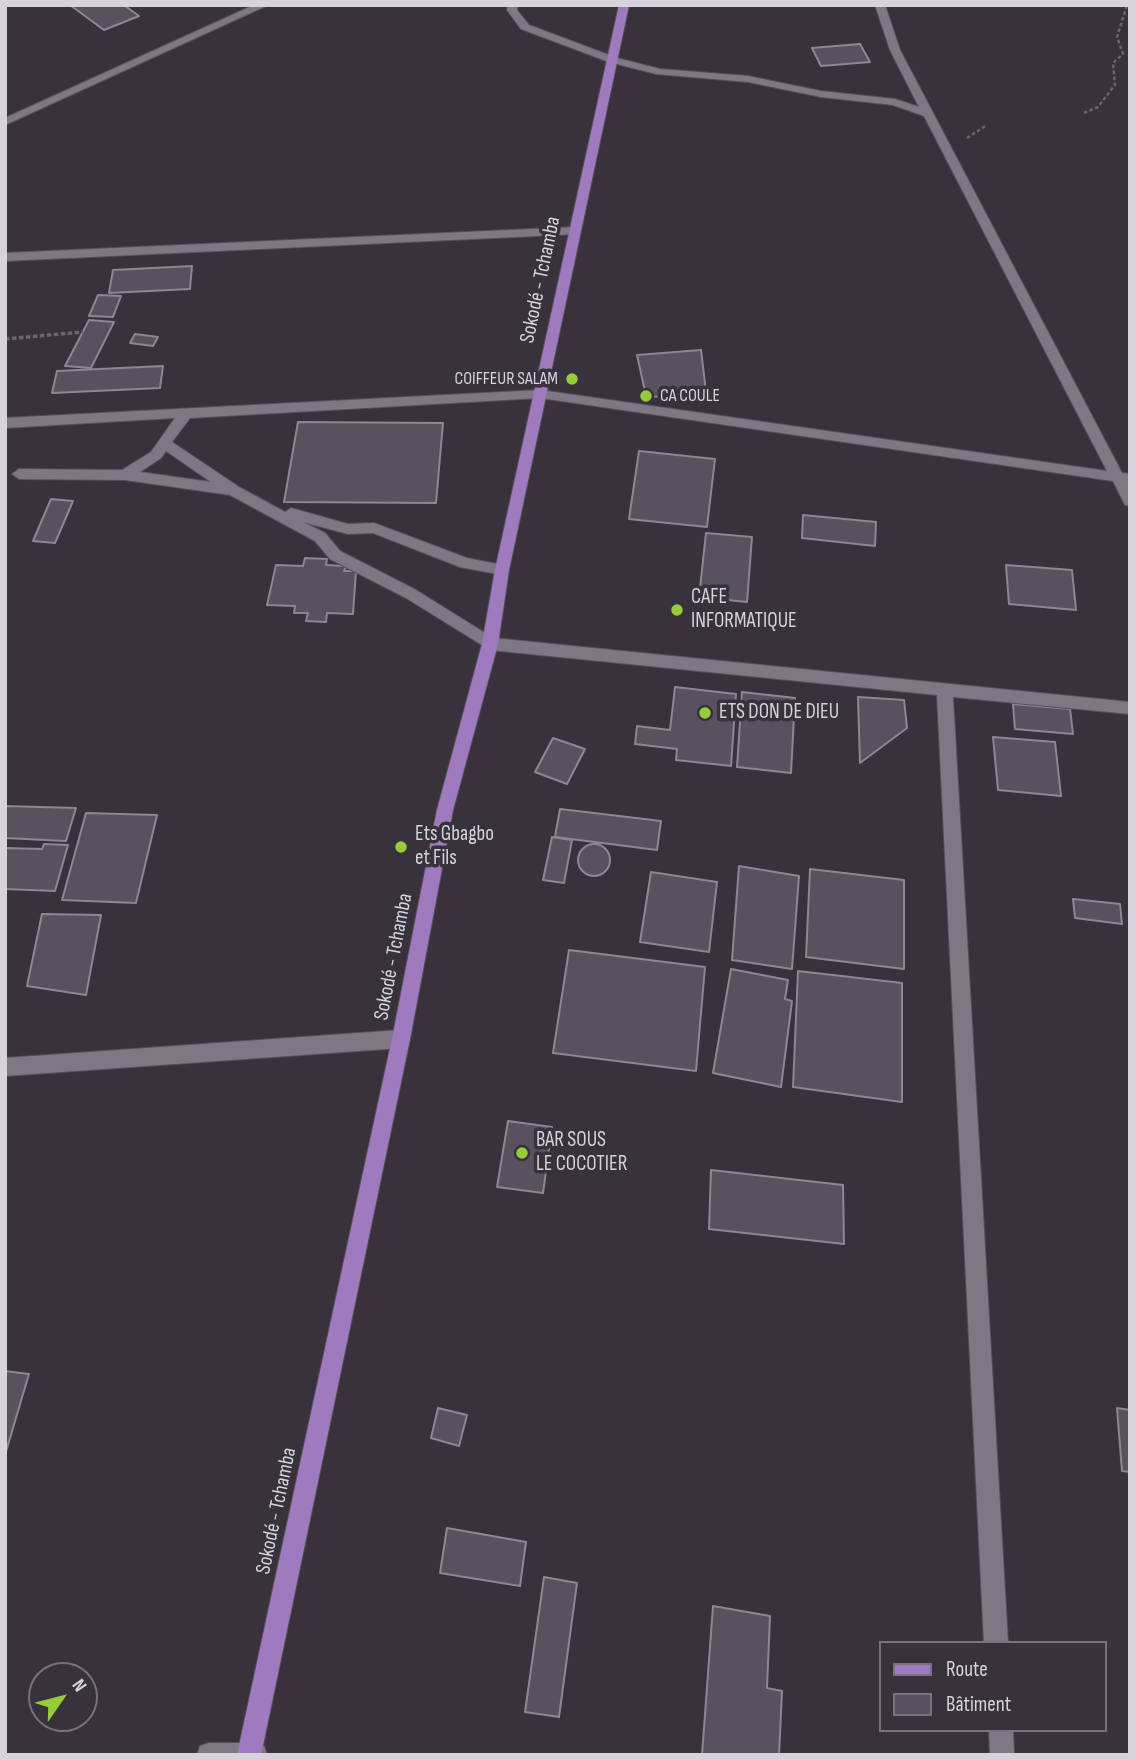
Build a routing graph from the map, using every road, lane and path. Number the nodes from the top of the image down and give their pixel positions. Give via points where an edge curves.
1 (263, 5) edge
2 (513, 5) edge
3 (624, 5) edge
4 (880, 5) edge
5 (1126, 5) edge
6 (613, 60) junction
7 (1084, 113) dead end
8 (929, 114) junction
9 (5, 122) edge
10 (575, 231) junction
11 (5, 257) edge
12 (83, 332) dead end
13 (5, 339) edge
14 (540, 394) junction
15 (186, 413) junction
16 (5, 423) edge
17 (164, 443) junction
18 (19, 474) dead end
19 (125, 475) junction
20 (1125, 478) edge
21 (234, 491) junction
22 (1130, 501) edge
23 (502, 570) junction
24 (490, 644) junction
25 (945, 690) junction
26 (1130, 708) edge
27 (401, 1039) junction
28 (5, 1067) edge
29 (996, 1641) edge
30 (1001, 1732) edge
31 (251, 1754) edge
32 (209, 1755) edge
33 (1002, 1755) edge

1 - 9 street
2 - 6 street via 525,27
3 - 6 main road, Sokodé - Tchamba
4 - 8 street via 890,40
5 - 7 path via 1117,37 1123,54 1113,63 1115,85 1098,107
6 - 8 street via 660,72 748,79 821,94 895,102
6 - 10 main road, Sokodé - Tchamba
8 - 20 street
10 - 11 street
10 - 14 main road, Sokodé - Tchamba
12 - 13 path
14 - 15 street
14 - 20 street
14 - 23 main road, Sokodé - Tchamba
15 - 16 street
15 - 17 street
17 - 19 street via 156,455
17 - 21 street
18 - 19 street
19 - 21 street
20 - 22 street
21 - 23 street via 297,516 348,529 374,528 465,563
21 - 24 street via 320,537 335,555 411,594
23 - 24 main road, Sokodé - Tchamba
24 - 25 street
24 - 27 main road, Sokodé - Tchamba via 445,810
25 - 26 street
25 - 29 street
27 - 28 street
27 - 31 main road, Sokodé - Tchamba
30 - 33 street
31 - 32 street

